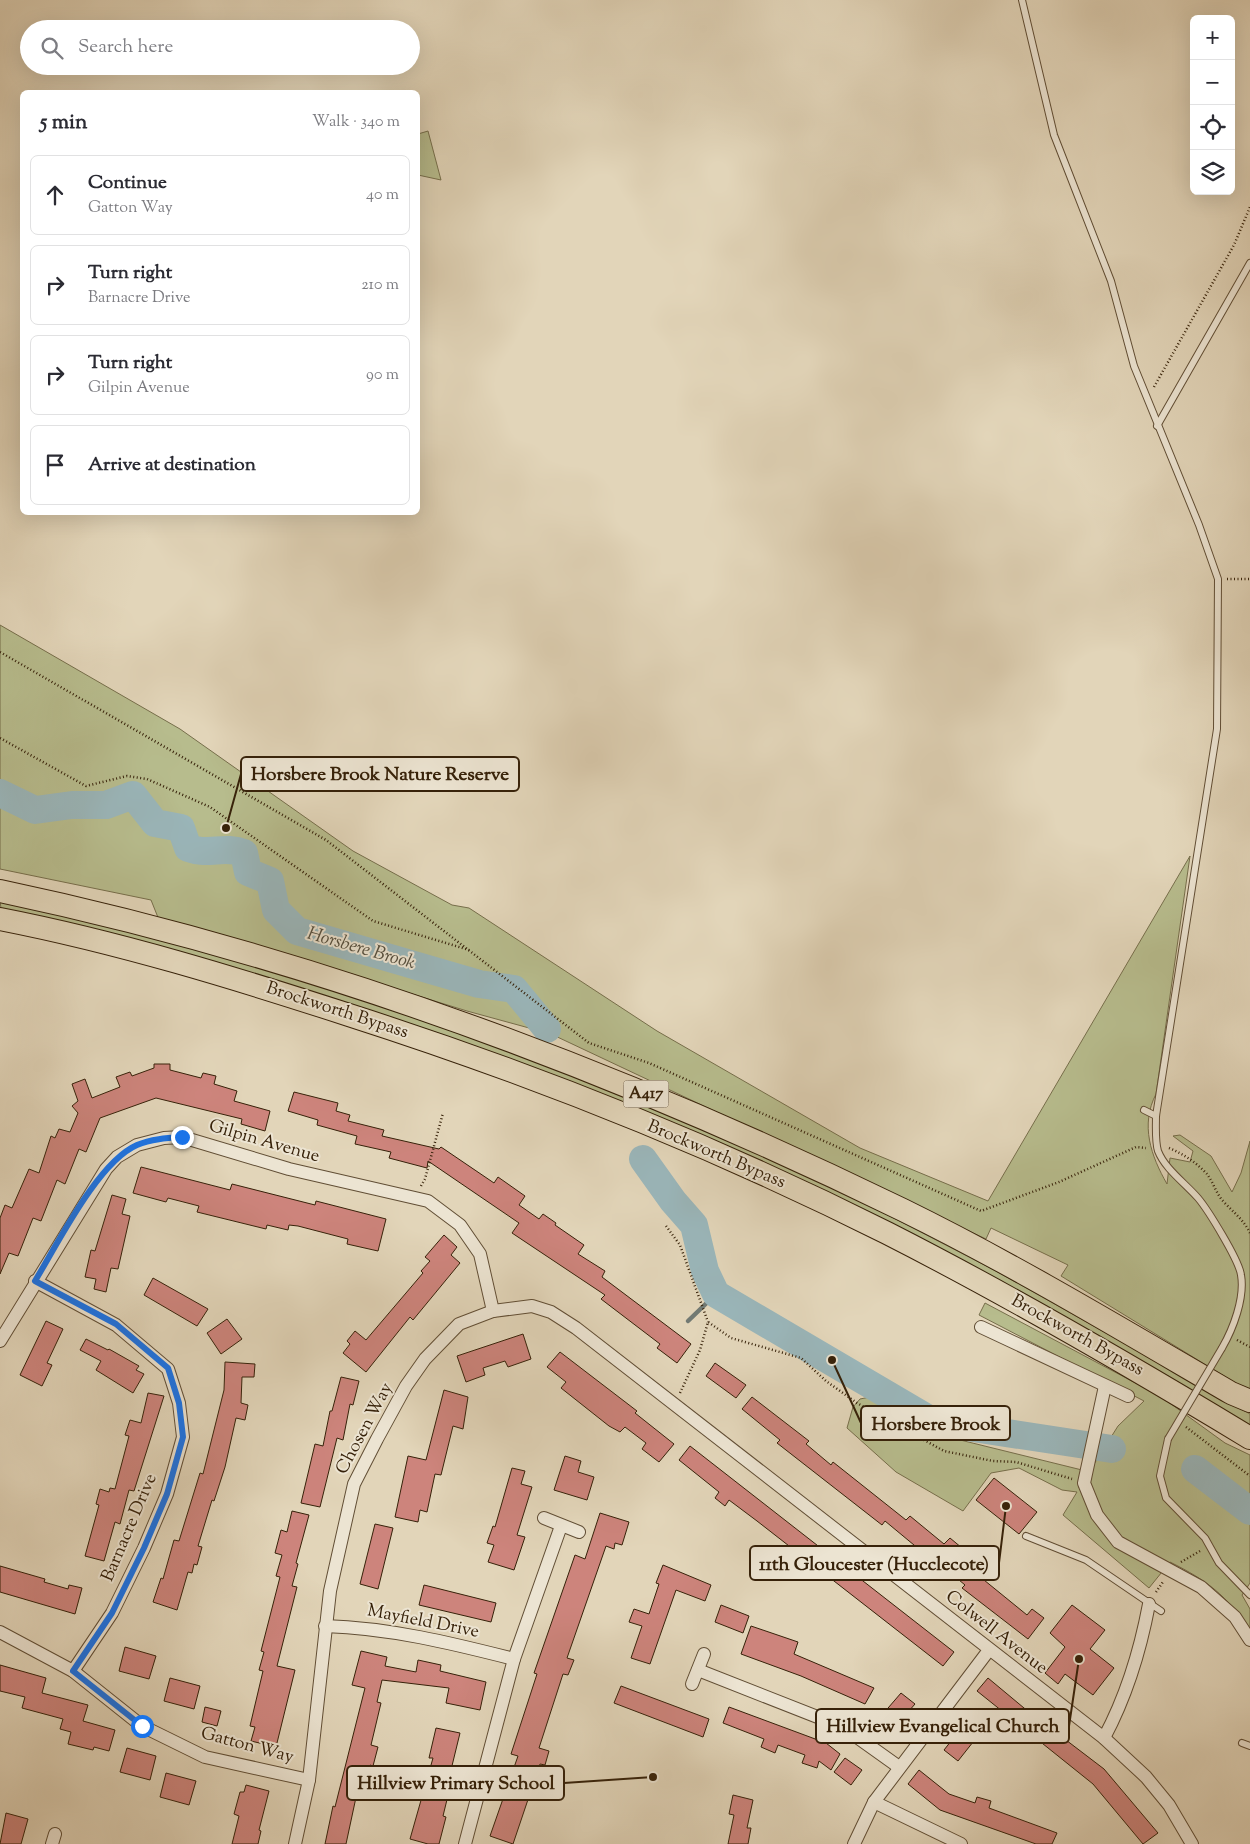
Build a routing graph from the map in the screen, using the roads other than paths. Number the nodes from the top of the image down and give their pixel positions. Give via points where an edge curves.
1 (1022, 0) edge
2 (1250, 263) edge
3 (1157, 426) junction
4 (0, 891) edge
5 (0, 919) edge
6 (1144, 1110) dead end
7 (1156, 1116) junction
8 (35, 1281) junction
9 (493, 1311) junction
10 (981, 1327) dead end
11 (0, 1341) edge
12 (1105, 1386) junction
13 (1128, 1396) dead end
14 (1250, 1401) edge
15 (675, 1404) joint
16 (1250, 1438) edge
17 (544, 1518) dead end
18 (561, 1526) junction
19 (579, 1532) dead end
20 (1026, 1536) dead end
21 (1250, 1595) edge
22 (1149, 1604) junction
23 (1161, 1611) dead end
24 (325, 1626) junction
25 (0, 1632) edge
26 (1250, 1640) edge
27 (989, 1650) junction
28 (704, 1654) dead end
29 (514, 1659) junction
30 (698, 1670) junction
31 (73, 1671) junction
32 (692, 1684) dead end
33 (1104, 1738) junction
34 (1242, 1742) dead end
35 (1250, 1746) edge
36 (898, 1767) junction
37 (309, 1780) junction
38 (874, 1802) junction
39 (1189, 1843) edge
40 (296, 1844) edge
41 (465, 1844) edge
42 (854, 1844) edge
43 (961, 1844) edge

1 - 3 lane via 1054,135 1111,280 1134,366
2 - 3 lane
3 - 7 lane via 1218,578 1218,729
4 - 14 highway, Brockworth Bypass / A417 via 107,915 275,961 594,1072 706,1118 904,1211 1005,1263
5 - 16 highway, Brockworth Bypass / A417 via 82,937 213,973 390,1028 539,1080 716,1153 888,1234 1044,1316
6 - 7 lane
7 - 21 lane, bridge via 1158,1150 1199,1199 1241,1274 1239,1299 1230,1334 1168,1439 1160,1476 1166,1498 1205,1538 1219,1563
8 - 9 street, Gilpin Avenue via 106,1169 117,1157 137,1145 182,1137 289,1169 428,1201 460,1225 480,1254
8 - 11 street, Gilpin Avenue
8 - 31 street, Barnacre Drive via 116,1324 168,1368 179,1403 183,1437 167,1494 144,1548 112,1613
9 - 15 street, Chosen Way via 532,1306 551,1312
9 - 24 street, Chosen Way via 459,1324 425,1359 377,1439 354,1484
10 - 12 street
12 - 13 street
12 - 26 street via 1084,1483 1097,1515 1118,1542 1201,1587 1234,1617
15 - 27 street, Colwell Avenue via 714,1426
17 - 18 street
18 - 19 street
18 - 29 street
20 - 22 lane via 1086,1560
22 - 23 lane
22 - 33 street via 1135,1668 1121,1707
24 - 29 street, Mayfield Drive via 358,1627 432,1638
24 - 37 street, Chosen Way
25 - 31 street, Gatton Way
27 - 33 street, Colwell Avenue
27 - 36 street
28 - 30 street
29 - 41 street
30 - 32 street
30 - 36 street via 843,1727
31 - 37 street, Gatton Way via 142,1726 205,1757
33 - 39 street, Colwell Avenue via 1146,1777 1169,1805
34 - 35 lane
36 - 38 street
37 - 40 street, Chosen Way
38 - 42 street
38 - 43 street

